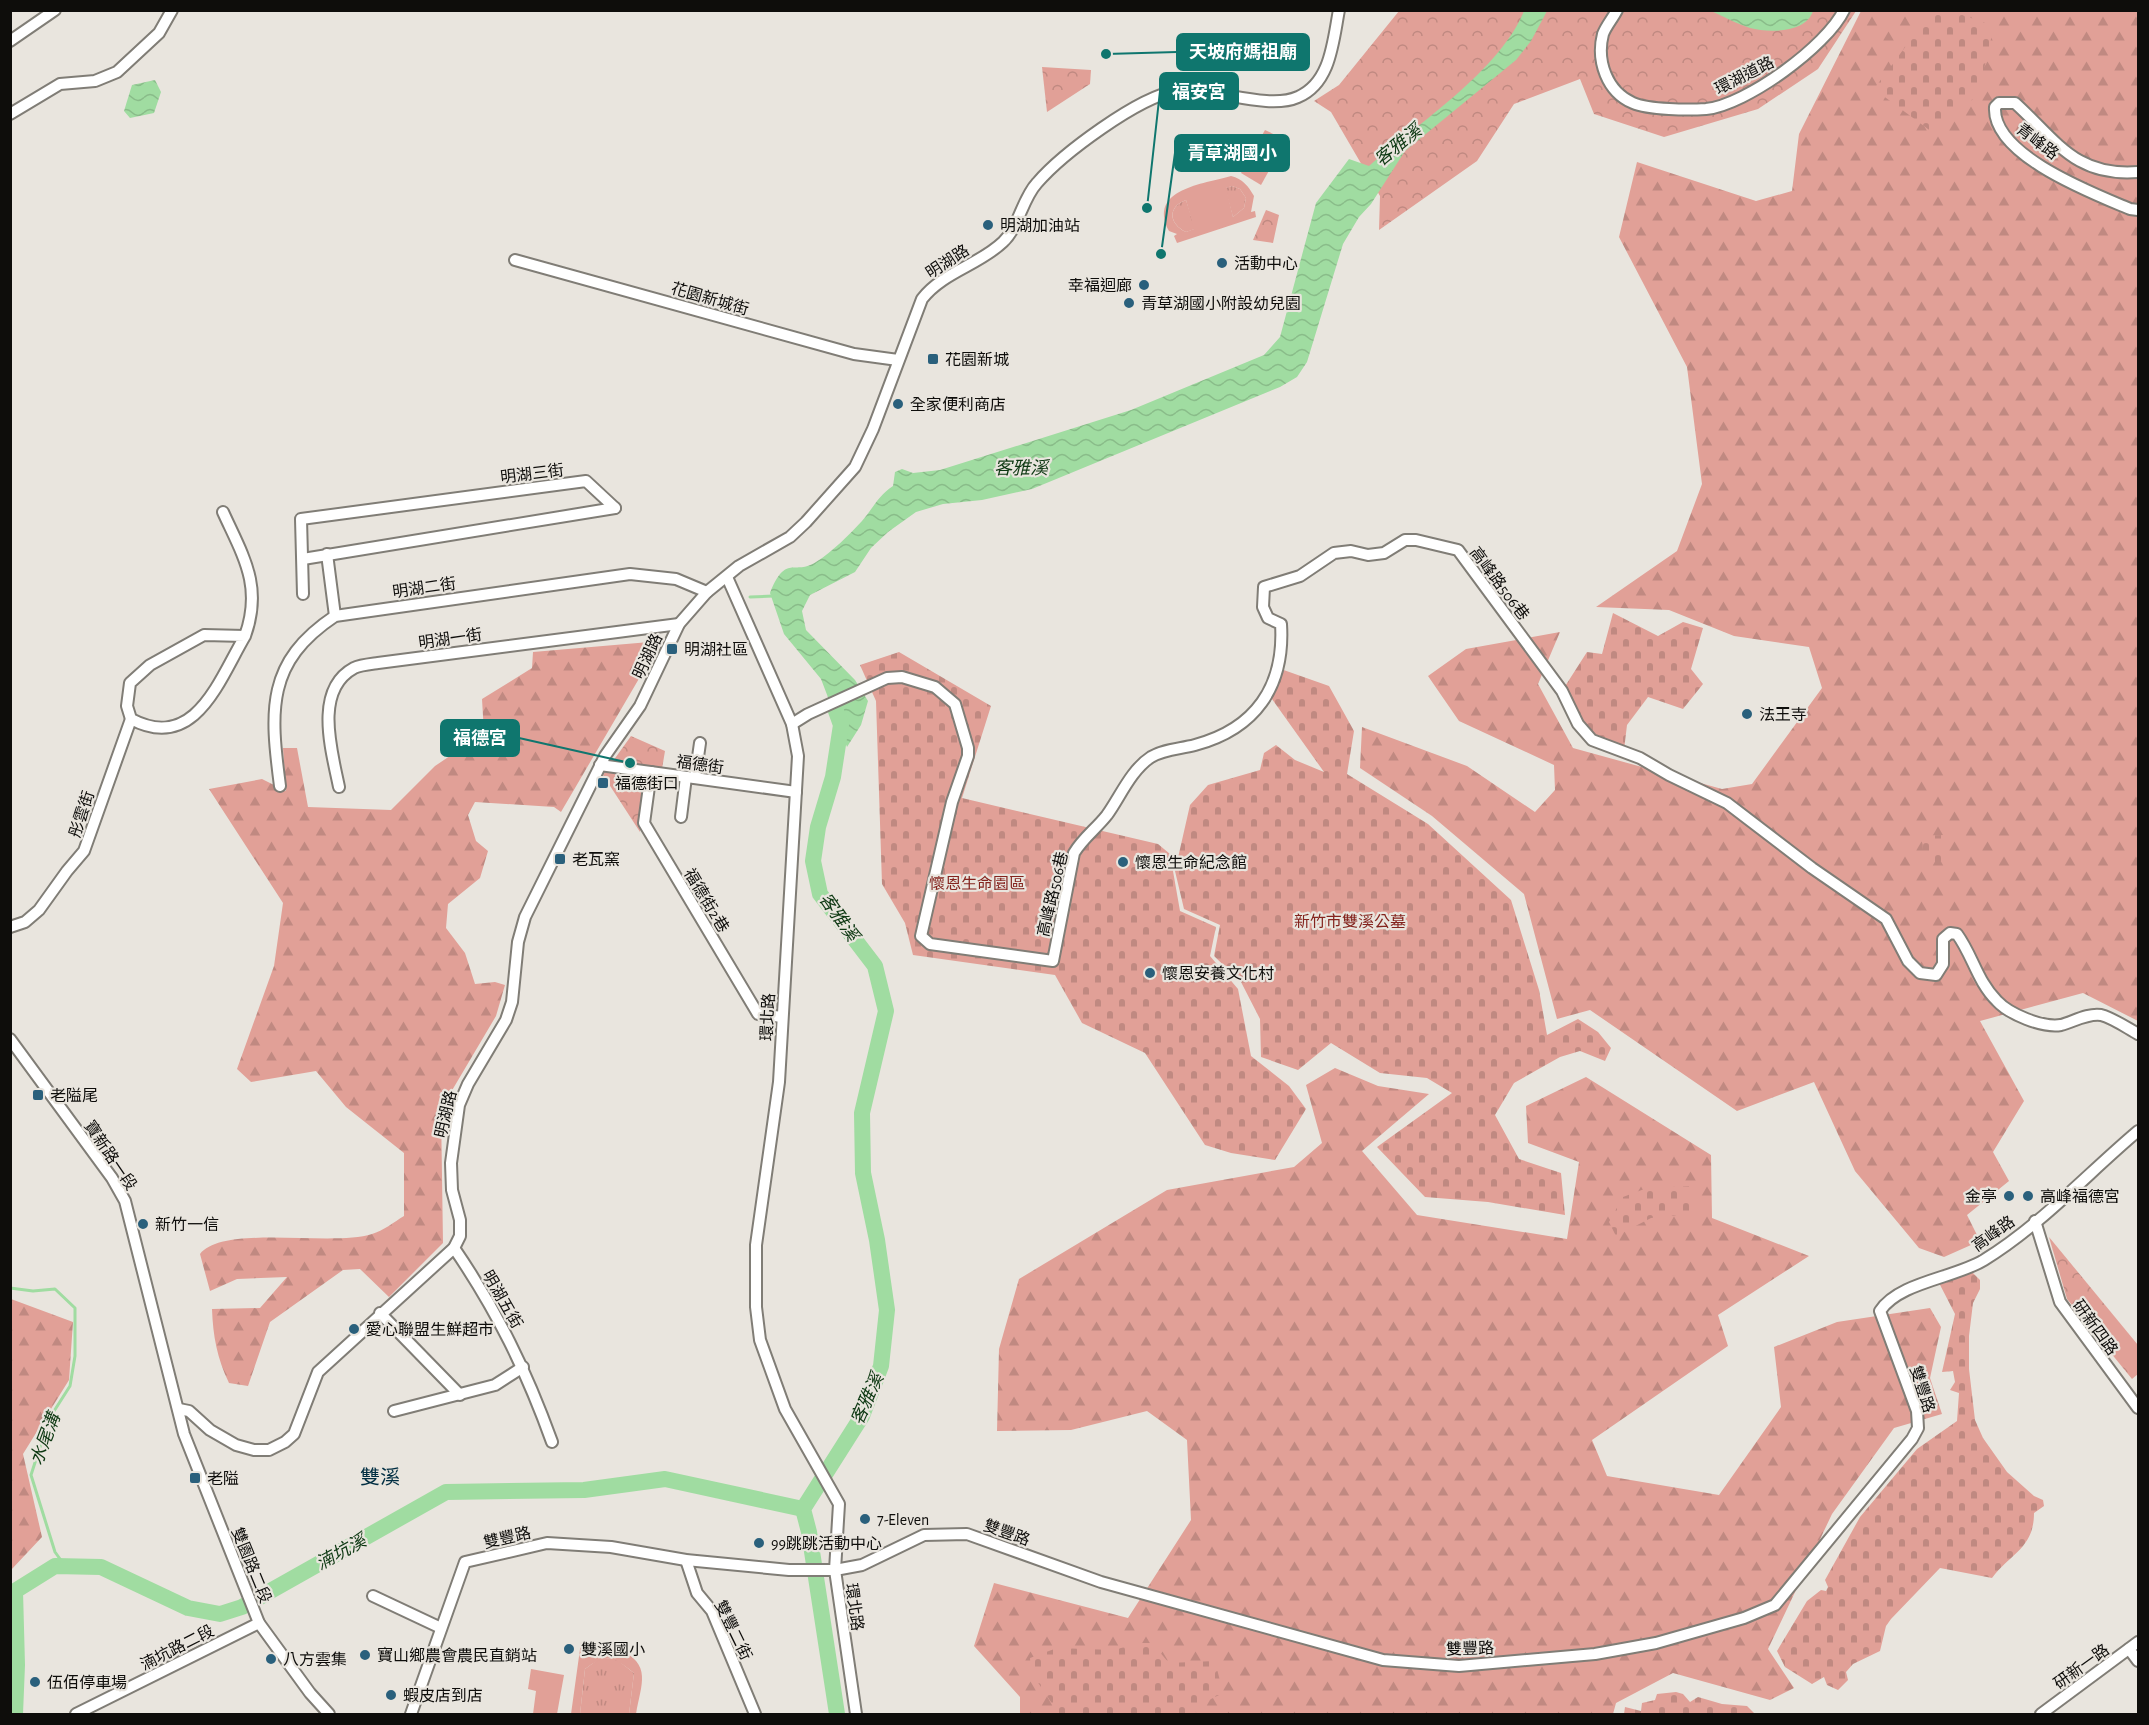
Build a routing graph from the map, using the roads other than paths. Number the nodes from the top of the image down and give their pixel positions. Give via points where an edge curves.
1 (55, 10) edge
2 (172, 10) edge
3 (1339, 10) edge
4 (1617, 10) edge
5 (1844, 10) edge
6 (10, 41) edge
7 (10, 114) edge
8 (2139, 172) edge
9 (2139, 210) edge
10 (514, 260) dead end
11 (898, 360) junction
12 (223, 512) dead end
13 (327, 554) junction
14 (303, 559) junction
15 (727, 577) junction
16 (707, 592) junction
17 (303, 594) dead end
18 (335, 616) junction
19 (679, 624) junction
20 (245, 636) junction
21 (131, 719) junction
22 (792, 724) junction
23 (700, 742) dead end
24 (600, 765) junction
25 (651, 772) junction
26 (690, 778) junction
27 (280, 786) dead end
28 (339, 787) dead end
29 (796, 792) junction
30 (681, 817) dead end
31 (10, 927) edge
32 (782, 1017) junction
33 (2139, 1034) edge
34 (10, 1039) edge
35 (2139, 1131) edge
36 (2035, 1221) junction
37 (454, 1248) junction
38 (1880, 1311) joint
39 (380, 1313) junction
40 (523, 1367) junction
41 (460, 1395) junction
42 (2139, 1408) edge
43 (178, 1409) junction
44 (394, 1411) dead end
45 (552, 1442) dead end
46 (686, 1560) junction
47 (834, 1570) junction
48 (372, 1596) dead end
49 (259, 1623) junction
50 (441, 1628) junction
51 (2139, 1642) edge
52 (2129, 1649) junction
53 (2139, 1661) edge
54 (76, 1714) edge
55 (329, 1714) edge
56 (411, 1714) edge
57 (756, 1714) edge
58 (856, 1714) edge
59 (2041, 1714) edge

1 - 6 street
2 - 7 street via 159,33 117,72 95,81 60,84
3 - 11 street, 明湖路 via 1325,71 1298,98 1281,101 1177,91 1140,105 1071,150 1036,183 1004,241 931,287 922,299
4 - 5 street, 環湖道路 via 1603,34 1601,65 1612,89 1634,104 1708,109 1732,101 1796,64 1837,25
8 - 9 street, 青峰路 via 2118,174 2079,163 2015,103 1999,102 1995,107 1994,119 2000,132 2017,149 2076,186
10 - 11 street, 花園新城街 via 854,354
11 - 15 street, 明湖路 via 873,429 846,480 790,537
12 - 20 street via 252,577
13 - 14 street, 明湖三街
13 - 14 street, 明湖三街 via 615,508 586,481 301,519
13 - 18 street
14 - 17 street, 明湖三街
15 - 16 street, 明湖路
15 - 22 street, 環北路
16 - 18 street, 明湖二街 via 676,579 630,574
16 - 19 street, 明湖路
18 - 27 street, 明湖二街 via 304,639 279,678 274,707
19 - 24 street, 明湖路 via 640,706
19 - 28 street, 明湖一街 via 354,668 337,686 327,714
20 - 21 street via 203,707 186,723 160,729 144,727
20 - 21 street, 彤雲街 via 204,635 150,665 130,683 127,706
21 - 31 street, 彤雲街 via 84,851 39,910 25,922
22 - 29 street, 環北路 via 798,756
22 - 33 street, 高峰路506巷 via 871,683 902,677 935,687 955,704 968,748 921,930 923,940 930,945 1053,961 1074,854 1119,794 1149,758 1236,729 1251,718 1274,682 1282,649 1281,624 1268,618 1263,607 1264,587 1300,576 1334,553 1368,555 1384,552 1405,540 1432,543 1458,550 1562,691 1578,724 1592,740 1640,758 1727,803 1886,919 1908,961 1920,973 1936,975 1943,964 1943,939 1950,933 1958,934 1976,974 1998,1002 2012,1011 2059,1025 2102,1016
23 - 26 street
24 - 25 street, 福德街
24 - 37 street, 明湖路 via 525,917 506,1020 459,1105 451,1163 452,1190 460,1221 460,1236
25 - 26 street, 福德街
25 - 32 street, 福德街2巷 via 644,823 758,1014
26 - 29 street, 福德街
26 - 30 street
29 - 32 street, 環北路
32 - 47 street, 環北路 via 778,1082 756,1245 756,1307 760,1340 785,1409 839,1504
34 - 43 street, 寶新路一段 via 125,1201
35 - 36 street, 高峰路
36 - 38 street, 高峰路 via 1985,1260 1918,1286 1886,1302
36 - 42 street, 研新四路 via 2060,1302
37 - 39 street
37 - 40 street, 明湖五街 via 496,1312
38 - 47 street, 雙豐路 via 1917,1411 1918,1428 1912,1439 1774,1605 1744,1618 1656,1643 1595,1654 1460,1666 1383,1660 1101,1582 967,1534 924,1535 862,1565
39 - 41 street
39 - 43 street via 318,1372 294,1434 276,1448 254,1450 236,1445 210,1430 189,1411
40 - 41 street via 495,1385
40 - 45 street, 明湖五街
41 - 44 street
43 - 49 street, 雙園路二段 via 184,1434
46 - 47 street, 雙豐路 via 789,1570
46 - 50 street, 雙豐路 via 611,1547 547,1543 465,1562
46 - 57 street, 雙豐二街 via 697,1593 712,1611
47 - 58 street, 環北路
48 - 50 street
49 - 54 street, 湳坑路二段
49 - 55 street, 雙園路二段
50 - 56 street, 雙豐路
51 - 52 street, 研新一路
52 - 53 street
52 - 59 street, 研新一路

